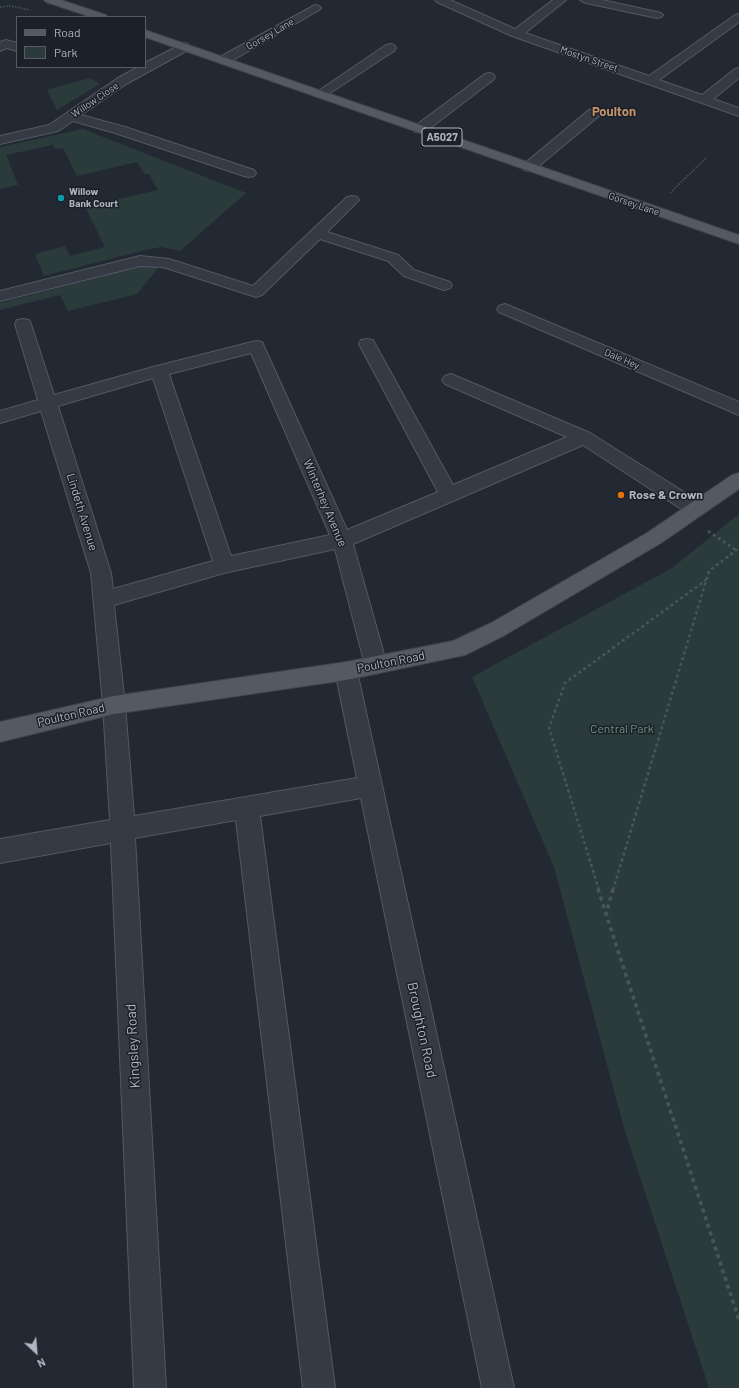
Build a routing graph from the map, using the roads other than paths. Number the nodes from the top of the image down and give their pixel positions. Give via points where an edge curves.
1 (50, 0) edge
2 (441, 0) edge
3 (560, 0) edge
4 (586, 0) edge
5 (315, 8) dead end
6 (658, 15) dead end
7 (99, 16) edge
8 (739, 17) edge
9 (146, 32) edge
10 (516, 34) junction
11 (184, 47) junction
12 (390, 48) dead end
13 (224, 60) junction
14 (146, 68) edge
15 (146, 68) edge
16 (739, 72) edge
17 (490, 77) dead end
18 (651, 80) junction
19 (320, 94) junction
20 (704, 99) junction
21 (739, 112) edge
22 (594, 113) dead end
23 (71, 116) junction
24 (420, 129) junction
25 (0, 140) edge
26 (529, 167) junction
27 (249, 172) dead end
28 (352, 200) dead end
29 (317, 233) junction
30 (739, 240) edge
31 (444, 285) dead end
32 (0, 296) edge
33 (505, 309) dead end
34 (23, 324) dead end
35 (367, 344) dead end
36 (159, 372) junction
37 (451, 380) dead end
38 (48, 404) junction
39 (739, 409) edge
40 (0, 417) edge
41 (584, 438) junction
42 (739, 480) edge
43 (448, 495) junction
44 (691, 513) junction
45 (342, 540) junction
46 (224, 565) junction
47 (104, 600) junction
48 (376, 665) junction
49 (346, 671) junction
50 (114, 705) junction
51 (0, 732) edge
52 (370, 786) junction
53 (247, 809) junction
54 (123, 831) junction
55 (0, 852) edge
56 (150, 1388) edge
57 (319, 1388) edge
58 (498, 1388) edge

1 - 7 main road
2 - 10 street, Mostyn Street
3 - 10 street
4 - 6 street
5 - 13 street, Gorsey Lane
8 - 18 street
9 - 11 main road, Gorsey Lane / A5027
10 - 18 street, Mostyn Street
11 - 13 main road, Gorsey Lane / A5027
11 - 15 street, Willow Close
12 - 19 street
13 - 19 main road, Gorsey Lane / A5027
14 - 23 street, Willow Close
16 - 20 street
17 - 24 street
18 - 20 street, Mostyn Street
19 - 24 main road, Gorsey Lane / A5027
20 - 21 street, Mostyn Street
22 - 26 street
23 - 25 street, Willow Close via 53,128
23 - 27 street
24 - 26 main road, Gorsey Lane / A5027
26 - 30 main road, Gorsey Lane / A5027
28 - 29 street
29 - 31 street via 393,258 409,272
29 - 32 street via 256,292 164,262 140,261
33 - 39 street, Dale Hey
34 - 38 street, Lindeth Avenue
35 - 43 street
36 - 38 street
36 - 45 street, Winterhey Avenue via 256,346
36 - 46 street
37 - 41 street
38 - 40 street
38 - 47 street, Lindeth Avenue via 101,573
41 - 43 street
41 - 44 street
42 - 44 main road, Poulton Road
43 - 45 street
44 - 48 main road, Poulton Road via 654,538 498,629 457,649
45 - 46 street
45 - 48 street, Winterhey Avenue
46 - 47 street
47 - 50 street, Lindeth Avenue
48 - 49 main road, Poulton Road
49 - 50 main road, Poulton Road
49 - 52 street, Broughton Road
50 - 51 main road, Poulton Road
50 - 54 street, Kingsley Road
52 - 53 street
52 - 58 street, Broughton Road
53 - 54 street
53 - 57 street
54 - 55 street
54 - 56 street, Kingsley Road

